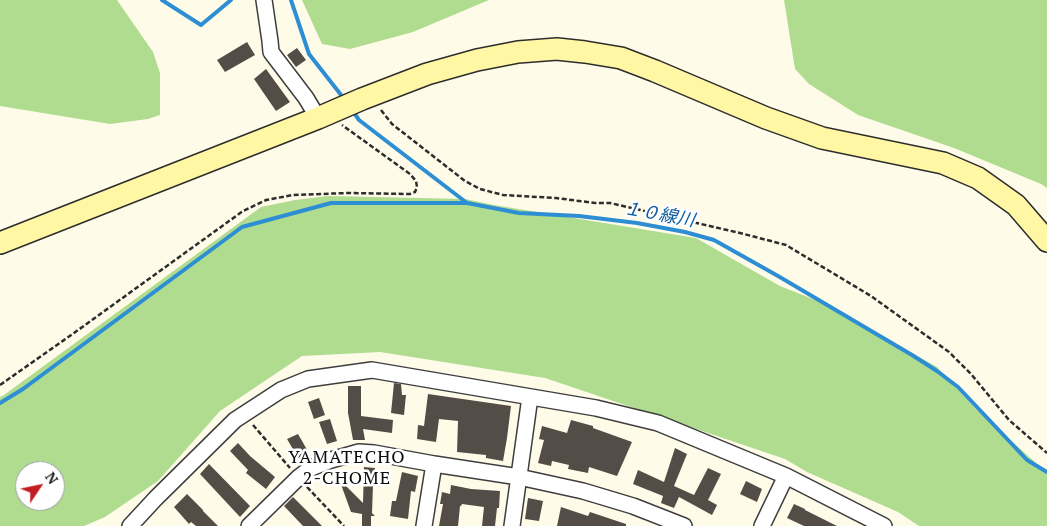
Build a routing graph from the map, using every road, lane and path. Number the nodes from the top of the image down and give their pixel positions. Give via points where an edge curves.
1 (264, 0) edge
2 (367, 97) junction
3 (328, 114) junction
4 (1047, 241) edge
5 (0, 243) edge
6 (0, 385) edge
7 (530, 397) junction
8 (1047, 453) edge
9 (434, 464) junction
10 (519, 476) junction
11 (786, 476) junction
12 (130, 526) edge
13 (249, 526) edge
14 (424, 526) edge
15 (512, 526) edge
16 (684, 526) edge
17 (762, 526) edge
18 (884, 526) edge

1 - 3 street via 271,52 306,98
2 - 3 street
2 - 4 street via 435,72 518,52 557,49 621,58 822,138 943,163 978,178 1016,205
2 - 8 path via 392,124 480,189 503,195 610,203 786,245 871,296 950,352 1009,420
3 - 5 street
3 - 6 path via 410,174 416,181 415,192 293,195 266,200 243,211
7 - 10 street
7 - 11 street via 596,408 658,424
7 - 12 street via 372,370 308,379 281,390 235,420
9 - 10 street
9 - 13 street via 360,452 331,460 311,468 298,478
9 - 14 street
10 - 15 street
10 - 16 street via 633,506
11 - 17 street
11 - 18 street

